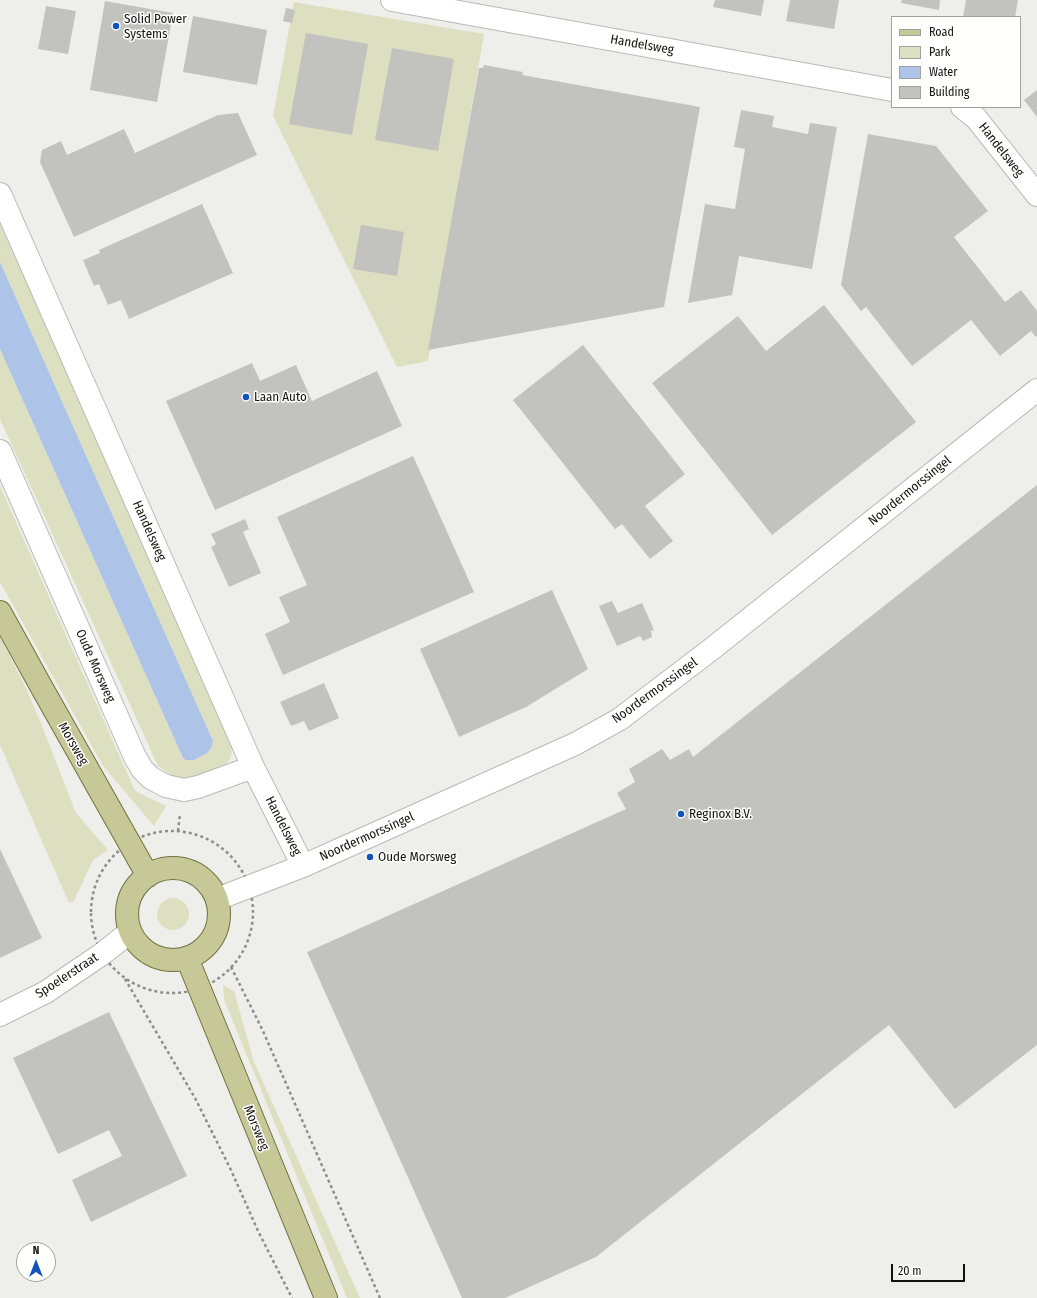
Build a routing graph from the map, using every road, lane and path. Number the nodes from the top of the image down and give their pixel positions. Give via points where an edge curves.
1 (392, 0) edge
2 (891, 90) edge
3 (963, 108) edge
4 (0, 194) edge
5 (1037, 195) edge
6 (1037, 390) edge
7 (0, 452) edge
8 (0, 612) edge
9 (253, 767) junction
10 (130, 841) junction
11 (303, 866) junction
12 (148, 876) junction
13 (248, 887) junction
14 (217, 899) junction
15 (130, 932) junction
16 (102, 954) junction
17 (187, 958) junction
18 (231, 966) junction
19 (124, 977) junction
20 (198, 987) junction
21 (0, 1015) edge
22 (292, 1298) edge
23 (326, 1298) edge
24 (380, 1298) edge

1 - 2 street, Handelsweg
3 - 5 street, Handelsweg via 976,118
4 - 9 street, Handelsweg
6 - 11 street, Noordermorssingel via 620,719 575,744
7 - 9 street, Oude Morsweg via 142,769 166,786 184,790
8 - 10 main road, Morsweg
9 - 11 street, Handelsweg
10 - 12 main road, Morsweg
10 - 13 path via 162,832 178,831 196,835 214,843 228,854 241,869
10 - 16 path via 105,866 96,882 91,900 94,937
11 - 13 street, Noordermorssingel
12 - 14 main road via 170,868 194,873 204,879
12 - 15 main road via 138,884 131,895 128,907
13 - 14 street, Noordermorssingel
13 - 18 path via 253,910 250,934 244,950
14 - 17 main road via 218,923 214,935 208,945
15 - 16 street, Spoelerstraat
15 - 17 main road via 136,942 154,956 176,960
16 - 19 path
16 - 21 street, Spoelerstraat via 46,992
17 - 20 main road, Morsweg
18 - 20 path via 209,984
18 - 24 path via 263,1031
19 - 20 path via 151,991 172,994
19 - 22 path via 195,1098
20 - 23 main road, Morsweg

